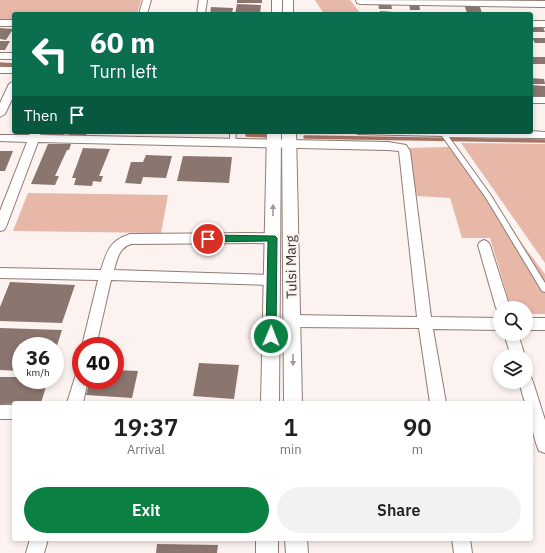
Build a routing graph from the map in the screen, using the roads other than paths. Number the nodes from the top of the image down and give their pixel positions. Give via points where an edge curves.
1 (147, 0) edge
2 (203, 0) edge
3 (277, 0) edge
4 (288, 0) edge
5 (360, 0) edge
6 (485, 1) edge
7 (433, 2) junction
8 (545, 4) edge
9 (144, 12) edge
10 (201, 12) edge
11 (277, 12) edge
12 (288, 12) edge
13 (436, 12) edge
14 (488, 12) edge
15 (0, 23) edge
16 (12, 23) edge
17 (533, 24) edge
18 (545, 24) edge
19 (0, 56) edge
20 (12, 56) edge
21 (0, 70) edge
22 (12, 70) edge
23 (12, 88) edge
24 (533, 100) edge
25 (545, 100) edge
26 (0, 114) edge
27 (444, 134) edge
28 (34, 136) edge
29 (108, 136) edge
30 (164, 137) edge
31 (0, 138) edge
32 (233, 138) edge
33 (273, 138) edge
34 (289, 138) edge
35 (0, 227) edge
36 (272, 238) junction
37 (484, 245) dead end
38 (0, 273) edge
39 (106, 275) junction
40 (272, 280) junction
41 (545, 289) edge
42 (501, 301) edge
43 (282, 322) junction
44 (425, 323) junction
45 (493, 324) edge
46 (533, 324) edge
47 (545, 324) edge
48 (91, 337) edge
49 (78, 389) edge
50 (528, 389) edge
51 (75, 401) edge
52 (270, 401) edge
53 (293, 401) edge
54 (438, 401) edge
55 (532, 401) edge
56 (533, 406) edge
57 (0, 412) edge
58 (12, 412) edge
59 (545, 446) edge
60 (38, 541) edge
61 (267, 541) edge
62 (296, 541) edge
63 (461, 541) edge
64 (35, 553) edge
65 (267, 553) edge
66 (297, 553) edge
67 (463, 553) edge

1 - 9 street
2 - 10 street
3 - 11 street
4 - 12 street
5 - 7 street
6 - 7 street
6 - 8 street
6 - 14 street
7 - 13 street
15 - 16 street
17 - 18 street
19 - 20 street
21 - 22 street
23 - 26 street
24 - 25 street
27 - 41 lane via 488,196
28 - 29 street
28 - 31 street
28 - 35 street
29 - 30 street
30 - 32 street
32 - 33 street
33 - 34 street
36 -> 33 street, Tulsi Marg
34 - 43 street, Tulsi Marg
34 - 44 street via 396,146 405,152
36 - 39 street via 130,239 115,247
36 - 40 street, Tulsi Marg
37 - 42 street
38 - 39 street
39 - 40 street
39 - 48 street
40 - 43 street, Tulsi Marg
43 - 44 street
43 - 52 street, Tulsi Marg
43 -> 53 street, Tulsi Marg
44 - 45 street
44 - 54 street
46 - 47 street
49 - 51 street
50 - 55 street
56 - 59 street
57 - 58 street
60 - 64 street
61 - 65 street
62 - 66 street
63 - 67 street

